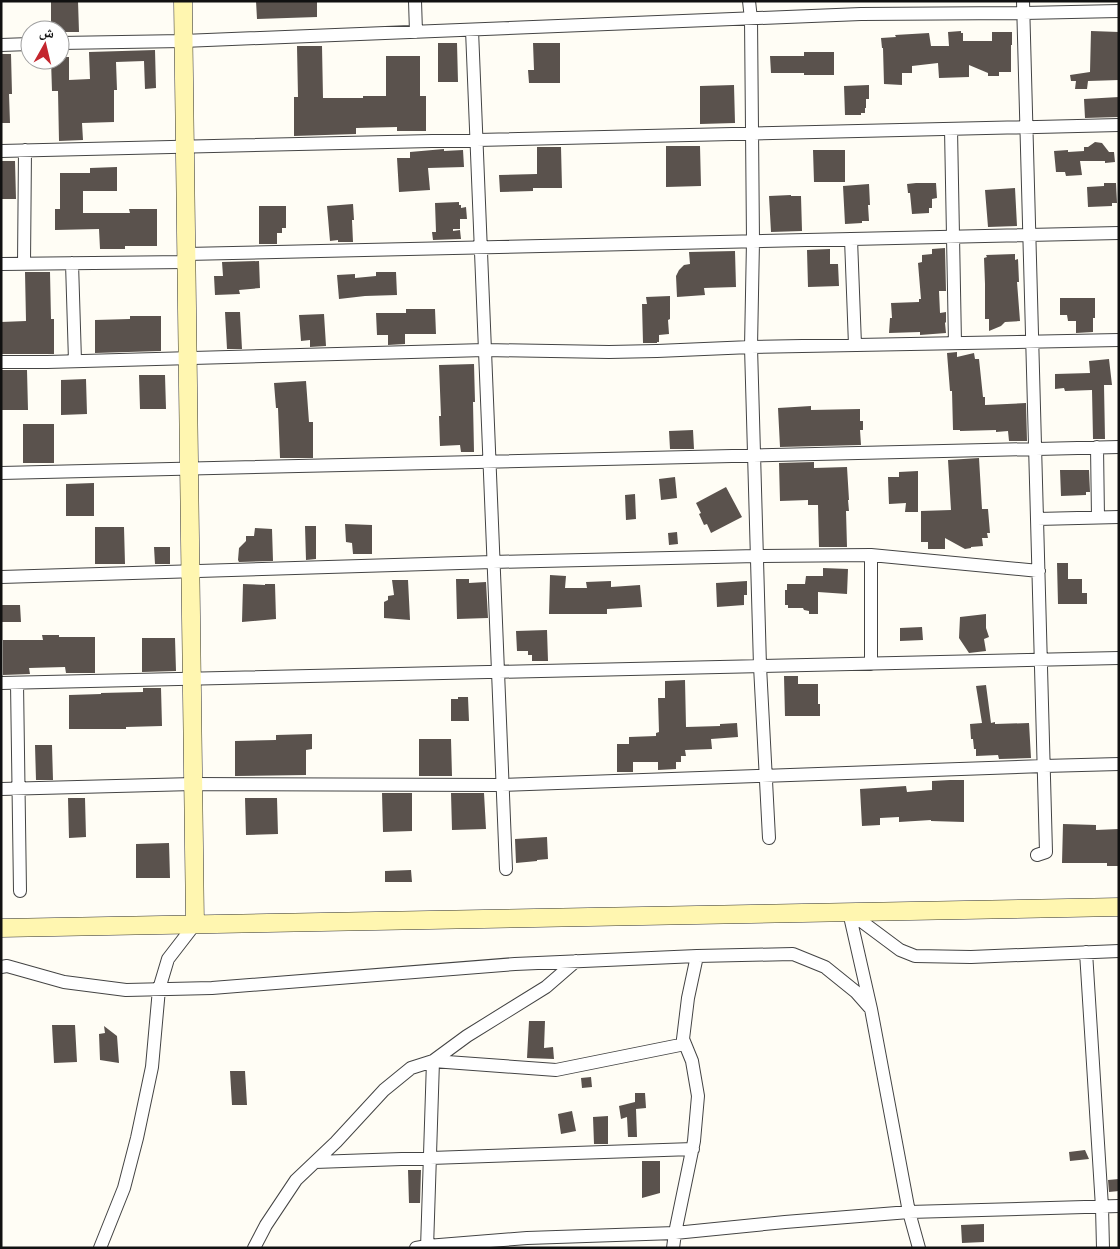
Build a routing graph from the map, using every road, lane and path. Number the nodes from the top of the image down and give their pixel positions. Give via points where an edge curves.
1 (182, 1) edge
2 (415, 1) edge
3 (749, 1) edge
4 (1023, 7) edge
5 (860, 8) edge
6 (1119, 11) edge
7 (751, 18) junction
8 (472, 30) junction
9 (416, 32) junction
10 (183, 41) junction
11 (70, 43) edge
12 (1, 44) edge
13 (20, 44) edge
14 (1119, 125) edge
15 (1026, 127) junction
16 (951, 129) junction
17 (752, 133) junction
18 (476, 140) junction
19 (184, 146) junction
20 (25, 150) junction
21 (1, 151) edge
22 (1119, 233) edge
23 (1030, 235) junction
24 (953, 237) junction
25 (851, 239) junction
26 (753, 241) junction
27 (481, 247) junction
28 (186, 258) junction
29 (72, 263) junction
30 (1, 264) edge
31 (24, 264) junction
32 (1119, 340) edge
33 (1032, 342) junction
34 (955, 343) junction
35 (855, 345) junction
36 (751, 347) junction
37 (485, 350) junction
38 (187, 358) junction
39 (1, 362) edge
40 (75, 362) junction
41 (1119, 447) edge
42 (1097, 448) junction
43 (1035, 449) junction
44 (754, 455) junction
45 (489, 462) junction
46 (189, 468) junction
47 (1, 472) edge
48 (1098, 517) junction
49 (1119, 517) edge
50 (1037, 518) junction
51 (871, 555) junction
52 (757, 556) junction
53 (493, 562) junction
54 (1038, 571) junction
55 (190, 572) junction
56 (1, 577) edge
57 (1119, 658) edge
58 (1041, 660) junction
59 (871, 664) junction
60 (760, 666) junction
61 (498, 672) junction
62 (192, 679) junction
63 (1, 683) edge
64 (17, 683) junction
65 (1119, 764) edge
66 (1044, 766) junction
67 (766, 776) junction
68 (193, 784) junction
69 (502, 785) junction
70 (1, 789) edge
71 (18, 789) junction
72 (769, 838) dead end
73 (1037, 855) dead end
74 (506, 869) dead end
75 (20, 891) dead end
76 (1119, 906) edge
77 (849, 912) junction
78 (195, 924) junction
79 (1, 928) edge
80 (1119, 951) edge
81 (1086, 952) junction
82 (698, 956) junction
83 (576, 961) junction
84 (1, 967) edge
85 (159, 989) junction
86 (871, 1009) junction
87 (685, 1044) junction
88 (433, 1061) junction
89 (693, 1149) junction
90 (429, 1158) junction
91 (315, 1162) junction
92 (1119, 1206) edge
93 (1102, 1207) junction
94 (909, 1212) junction
95 (675, 1233) junction
96 (423, 1247) edge
97 (100, 1248) edge
98 (254, 1248) edge
99 (673, 1248) edge
100 (918, 1248) edge
101 (1103, 1248) edge

1 - 10 street
2 - 9 street
3 - 7 street
4 - 5 street
4 - 6 street
4 - 15 street
5 - 7 street
7 - 8 street
7 - 17 street
8 - 9 street
8 - 18 street
9 - 10 street
10 - 11 street
10 - 19 street
12 - 13 street
14 - 15 street
15 - 16 street
15 - 23 street
16 - 17 street
16 - 24 street
17 - 18 street
17 - 26 street
18 - 19 street
18 - 27 street
19 - 20 street
19 - 28 street
20 - 21 street
20 - 31 street
22 - 23 street
23 - 24 street
23 - 33 street
24 - 25 street
24 - 34 street
25 - 26 street
25 - 35 street
26 - 27 street
26 - 36 street
27 - 28 street
27 - 37 street
28 - 29 street
28 - 38 street
29 - 31 street
29 - 40 street
30 - 31 street
32 - 33 street
33 - 34 street
33 - 43 street
34 - 35 street
35 - 36 street
36 - 37 street via 609,352
36 - 44 street
37 - 38 street
37 - 45 street
38 - 40 street
38 - 46 street
39 - 40 street
41 - 42 street
42 - 43 street
42 - 48 street
43 - 44 street
43 - 50 street
44 - 45 street
44 - 52 street
45 - 46 street
45 - 53 street
46 - 47 street
46 - 55 street
48 - 49 street
48 - 50 street
50 - 54 street
51 - 52 street
51 - 54 street
51 - 59 street
52 - 53 street
52 - 60 street
53 - 55 street
53 - 61 street
54 - 58 street
55 - 56 street
55 - 62 street
57 - 58 street
58 - 59 street
58 - 66 street
59 - 60 street
60 - 61 street
60 - 67 street
61 - 62 street
61 - 69 street
62 - 64 street
62 - 68 street
63 - 64 street
64 - 71 street
65 - 66 street
66 - 67 street
66 - 73 street via 1046,852
67 - 69 street
67 - 72 street
68 - 69 street
68 - 71 street
68 - 78 street
69 - 74 street
70 - 71 street
71 - 75 street
76 - 77 street
77 - 78 street
77 - 81 street via 900,950 915,956
77 - 86 street
78 - 79 street
78 - 85 street via 168,959
80 - 81 street
81 - 93 street
82 - 83 street
82 - 86 street via 793,954 825,967
82 - 87 street via 688,998
83 - 85 street via 212,988
83 - 88 street via 546,986
84 - 85 street via 64,982 126,990
85 - 97 street via 152,1067 137,1138 124,1188
86 - 94 street
87 - 88 street via 556,1070
87 - 89 street via 692,1061 698,1096
88 - 90 street
88 - 91 street via 411,1068 384,1090
89 - 90 street
89 - 95 street
90 - 91 street
90 - 96 street
91 - 98 street via 296,1180
92 - 93 street
93 - 94 street
93 - 101 street
94 - 95 street
94 - 100 street
95 - 96 street via 527,1238
95 - 99 street

